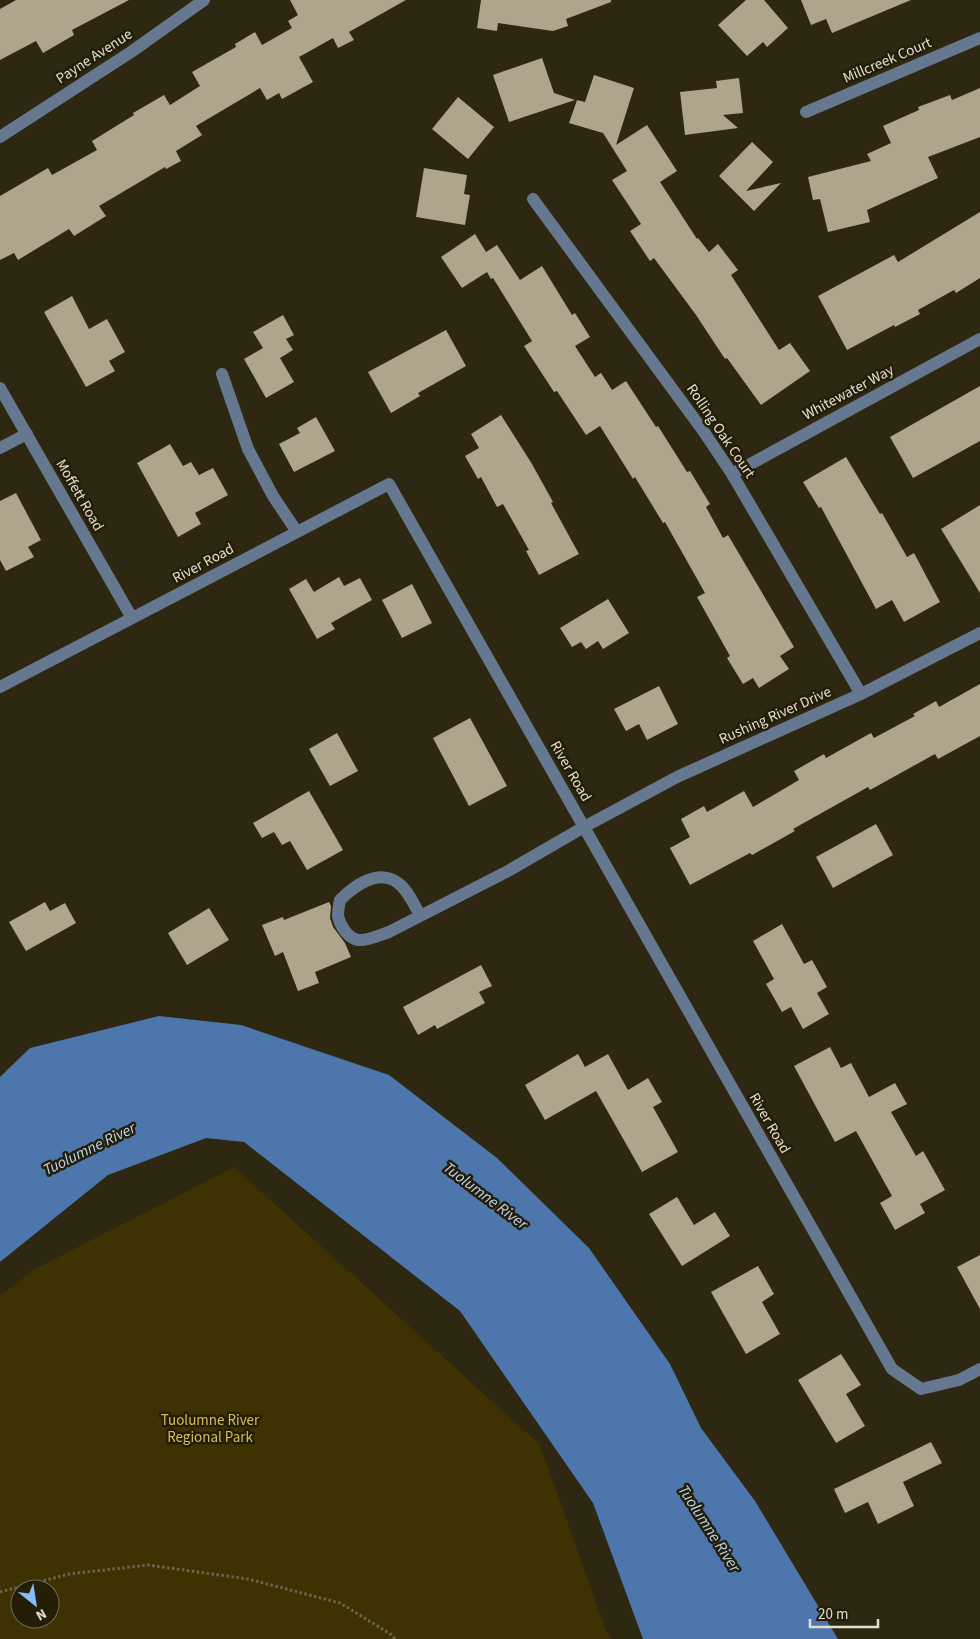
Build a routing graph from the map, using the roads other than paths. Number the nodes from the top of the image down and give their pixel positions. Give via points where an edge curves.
1 (204, 0) edge
2 (980, 38) edge
3 (806, 112) dead end
4 (0, 137) edge
5 (533, 199) dead end
6 (980, 339) edge
7 (222, 374) dead end
8 (0, 388) edge
9 (27, 434) junction
10 (0, 448) edge
11 (732, 474) junction
12 (297, 532) junction
13 (132, 618) junction
14 (980, 633) edge
15 (0, 686) edge
16 (861, 694) junction
17 (584, 828) junction
18 (420, 915) junction
19 (980, 1369) edge

1 - 4 street, Payne Avenue
2 - 3 street, Millcreek Court
5 - 11 street, Rolling Oak Court
6 - 11 street, Whitewater Way
7 - 12 street via 248,449
8 - 9 street, Moffett Road
9 - 10 street
9 - 13 street, Moffett Road
11 - 16 street, Rolling Oak Court
12 - 13 street, River Road
12 - 17 street, River Road via 389,484
13 - 15 street, River Road
14 - 16 street, Rushing River Drive
16 - 17 street, Rushing River Drive via 677,777
17 - 18 street, Rushing River Drive
17 - 19 street, River Road via 892,1369 921,1389 959,1380
18 - 18 street via 389,932 358,940 342,928 338,916 340,900 362,881 384,878 398,883

